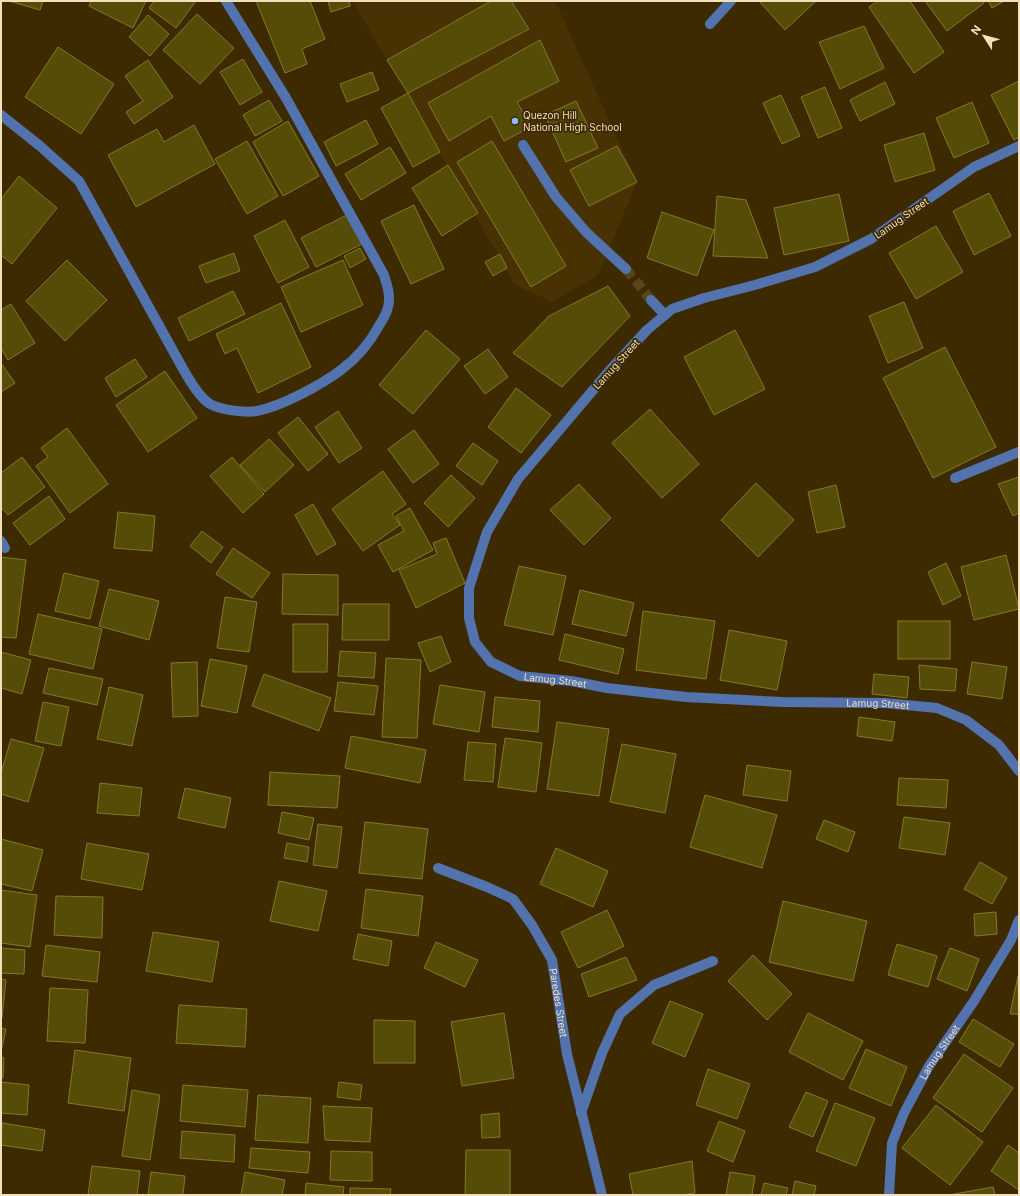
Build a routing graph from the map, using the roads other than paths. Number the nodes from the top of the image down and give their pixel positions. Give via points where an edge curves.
1 (226, 1) edge
2 (731, 1) edge
3 (710, 24) dead end
4 (1, 115) edge
5 (523, 145) dead end
6 (1019, 146) edge
7 (626, 269) tunnel mouth
8 (651, 300) tunnel mouth
9 (664, 315) junction
10 (1019, 452) edge
11 (954, 478) dead end
12 (1019, 771) edge
13 (438, 868) dead end
14 (1019, 920) edge
15 (713, 961) dead end
16 (581, 1113) junction
17 (602, 1195) edge
18 (889, 1195) edge

1 - 4 street via 286,98 384,275 388,288 388,308 376,331 359,354 341,370 305,391 256,411 231,410 211,405 193,386 79,181
2 - 3 street
5 - 7 street via 556,198 586,232
6 - 9 street, Lamug Street via 974,167 871,239 815,267 704,298 672,309
8 - 9 street
9 - 12 street, Lamug Street via 610,370 518,479 487,532 469,588 469,618 475,642 491,662 520,676 686,697 783,702 885,703 937,708 972,724 999,745
10 - 11 street
13 - 16 street, Paredes Street via 513,899 532,925 552,960 567,1054
14 - 18 street, Lamug Street via 1011,940 974,1001 929,1066 904,1113 892,1143
15 - 16 street via 654,985 620,1014 602,1053
16 - 17 street, Paredes Street

